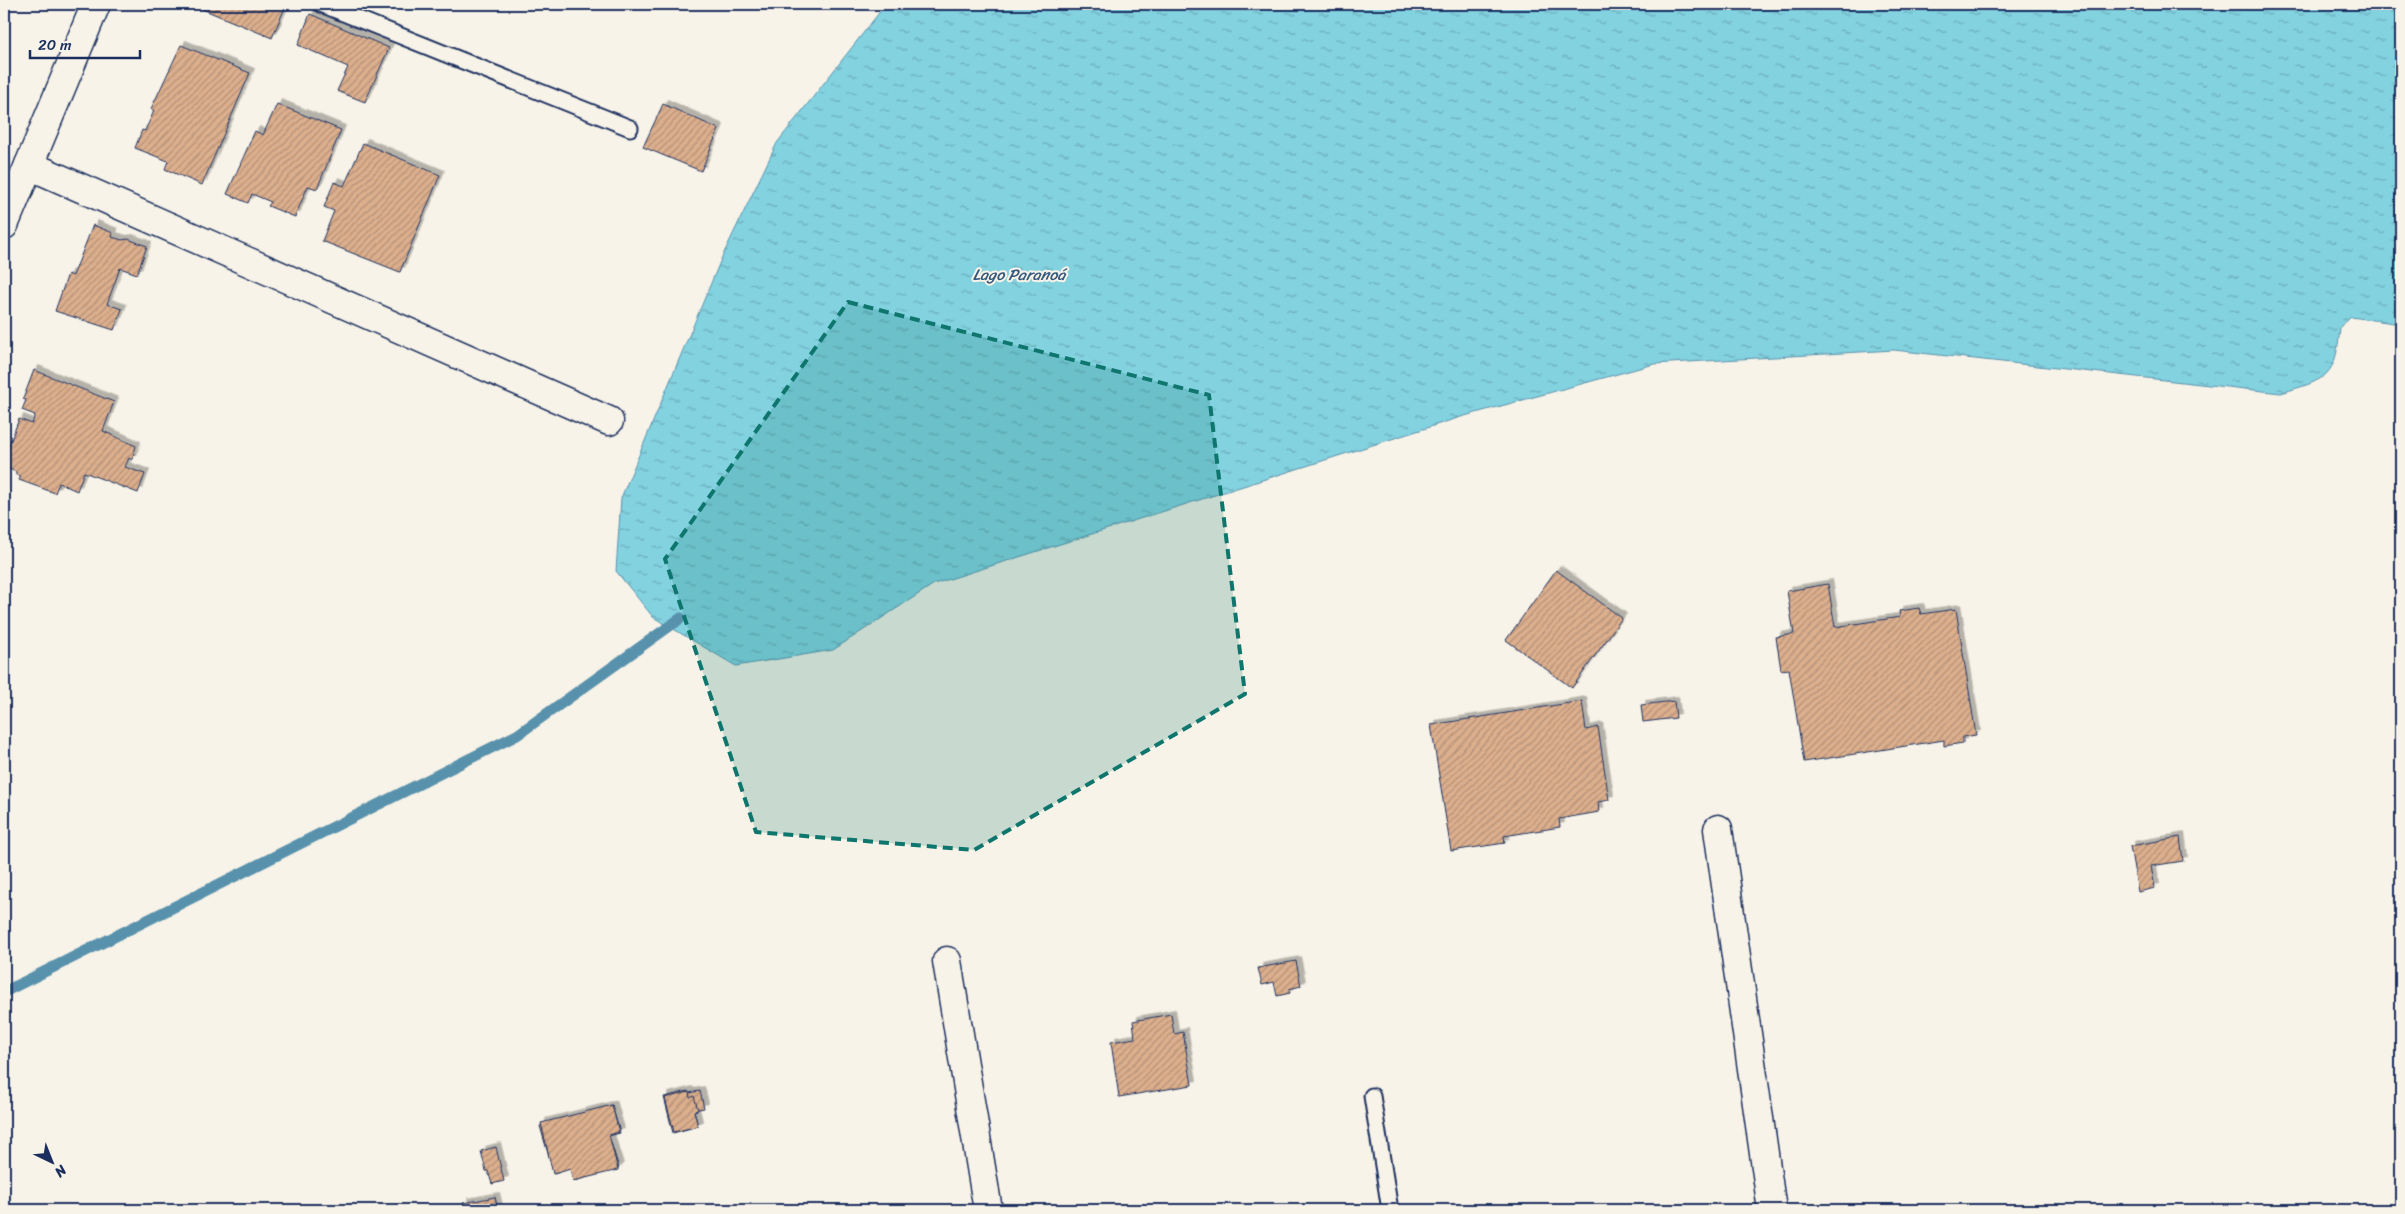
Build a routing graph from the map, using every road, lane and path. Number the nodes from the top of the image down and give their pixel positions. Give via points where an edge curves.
1 (96, 4) edge
2 (322, 4) edge
3 (630, 128) dead end
4 (29, 164) junction
5 (4, 225) edge
6 (609, 421) dead end
7 (1718, 829) dead end
8 (947, 961) dead end
9 (1372, 1096) dead end
10 (988, 1210) edge
11 (1390, 1210) edge
12 (1772, 1210) edge

1 - 4 street
2 - 3 lane
4 - 5 street
4 - 6 street
7 - 12 street
8 - 10 street
9 - 11 lane

